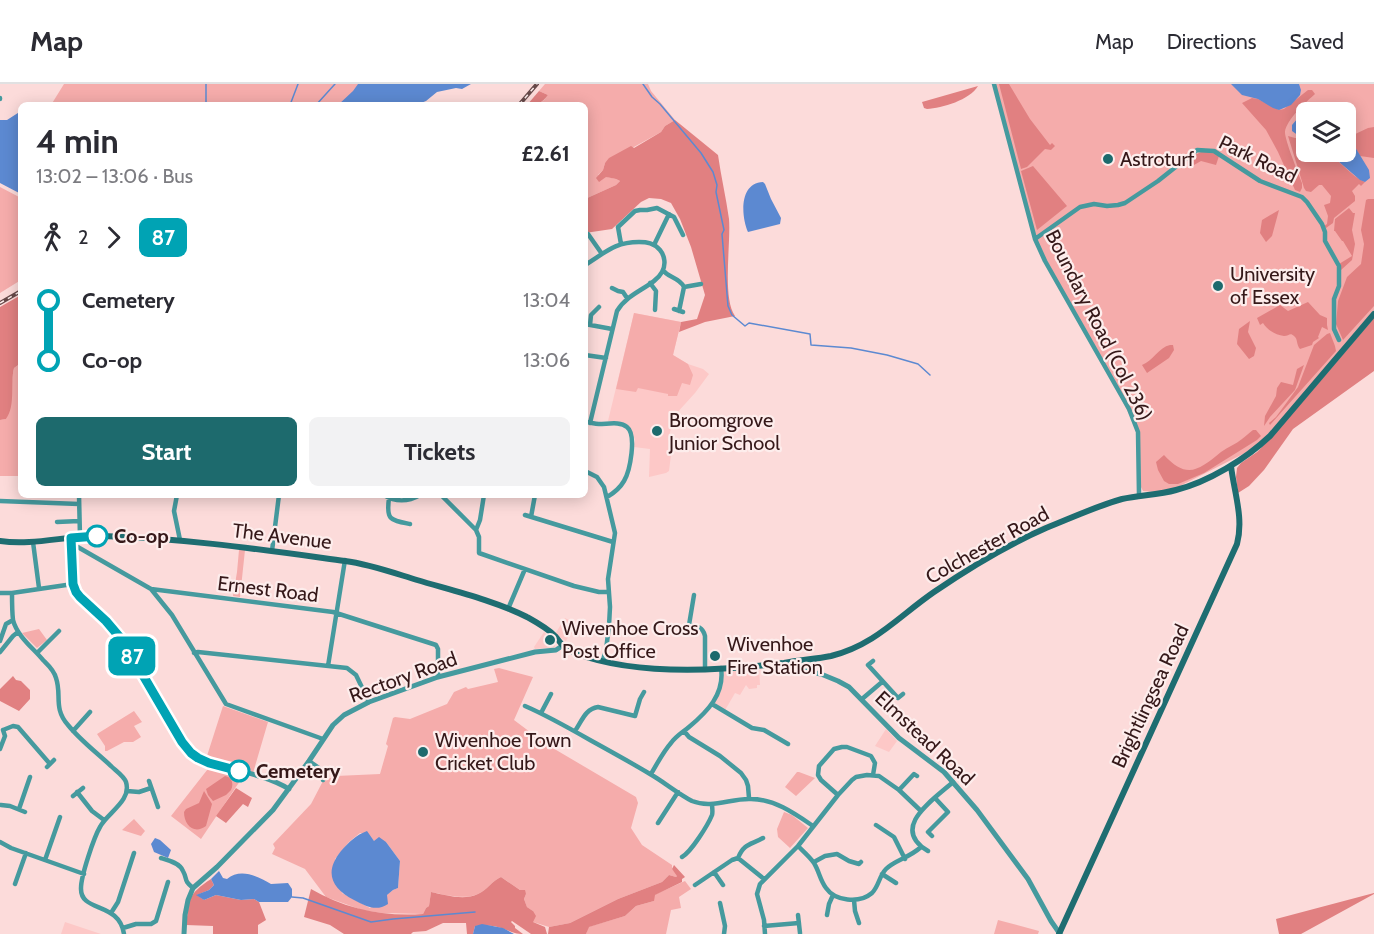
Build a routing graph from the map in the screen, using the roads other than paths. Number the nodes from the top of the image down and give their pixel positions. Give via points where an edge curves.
1 (994, 84) edge
2 (669, 214) junction
3 (588, 234) edge
4 (683, 235) dead end
5 (1035, 239) junction
6 (621, 244) junction
7 (654, 245) junction
8 (602, 254) junction
9 (588, 263) edge
10 (663, 270) junction
11 (650, 283) junction
12 (701, 284) dead end
13 (684, 287) junction
14 (612, 288) dead end
15 (627, 298) junction
16 (599, 307) dead end
17 (655, 310) dead end
18 (679, 311) dead end
19 (1374, 314) edge
20 (588, 322) edge
21 (588, 324) edge
22 (612, 329) junction
23 (1339, 340) dead end
24 (588, 355) edge
25 (606, 358) junction
26 (588, 422) edge
27 (1231, 466) junction
28 (588, 472) edge
29 (1139, 495) junction
30 (608, 497) junction
31 (79, 498) edge
32 (176, 498) edge
33 (279, 498) edge
34 (386, 498) edge
35 (389, 498) edge
36 (413, 498) edge
37 (444, 498) edge
38 (484, 498) edge
39 (534, 498) edge
40 (0, 501) edge
41 (79, 504) junction
42 (79, 520) junction
43 (57, 522) dead end
44 (406, 525) dead end
45 (476, 530) junction
46 (80, 537) junction
47 (71, 538) junction
48 (180, 540) junction
49 (0, 541) edge
50 (33, 542) junction
51 (613, 542) junction
52 (71, 546) junction
53 (272, 551) junction
54 (345, 561) junction
55 (525, 569) junction
56 (73, 584) junction
57 (39, 588) junction
58 (151, 589) junction
59 (165, 591) junction
60 (608, 592) junction
61 (0, 593) edge
62 (12, 593) junction
63 (694, 595) dead end
64 (162, 602) junction
65 (508, 609) junction
66 (337, 613) junction
67 (13, 620) junction
68 (59, 631) dead end
69 (18, 632) junction
70 (0, 641) edge
71 (562, 646) junction
72 (1, 650) edge
73 (37, 653) junction
74 (194, 653) junction
75 (603, 660) junction
76 (781, 663) junction
77 (328, 666) junction
78 (721, 668) junction
79 (705, 669) junction
80 (863, 670) dead end
81 (438, 677) junction
82 (882, 682) junction
83 (644, 692) dead end
84 (551, 694) dead end
85 (898, 697) dead end
86 (862, 699) junction
87 (369, 702) junction
88 (712, 704) junction
89 (525, 706) dead end
90 (89, 711) dead end
91 (541, 713) junction
92 (2, 727) edge
93 (73, 731) junction
94 (575, 731) junction
95 (684, 731) junction
96 (323, 739) junction
97 (785, 744) dead end
98 (0, 749) edge
99 (309, 761) junction
100 (50, 764) dead end
101 (651, 774) junction
102 (873, 775) junction
103 (917, 776) dead end
104 (30, 777) dead end
105 (325, 777) dead end
106 (149, 781) dead end
107 (953, 782) junction
108 (83, 788) dead end
109 (151, 788) junction
110 (289, 789) junction
111 (899, 790) junction
112 (127, 791) junction
113 (678, 792) junction
114 (838, 795) junction
115 (749, 798) junction
116 (935, 798) junction
117 (712, 804) junction
118 (0, 805) edge
119 (155, 805) dead end
120 (19, 809) junction
121 (0, 811) edge
122 (921, 811) junction
123 (25, 812) dead end
124 (59, 819) dead end
125 (104, 820) junction
126 (658, 823) dead end
127 (876, 825) dead end
128 (813, 826) junction
129 (932, 836) dead end
130 (763, 838) dead end
131 (0, 842) edge
132 (798, 846) junction
133 (921, 847) junction
134 (928, 851) dead end
135 (26, 853) junction
136 (173, 853) dead end
137 (135, 855) dead end
138 (682, 856) dead end
139 (161, 858) dead end
140 (738, 858) junction
141 (905, 859) junction
142 (45, 860) junction
143 (170, 861) junction
144 (814, 862) junction
145 (861, 862) dead end
146 (714, 872) junction
147 (84, 874) junction
148 (882, 874) junction
149 (764, 879) junction
150 (17, 882) dead end
151 (896, 883) dead end
152 (165, 885) dead end
153 (695, 885) dead end
154 (723, 885) dead end
155 (193, 888) junction
156 (833, 895) junction
157 (854, 900) junction
158 (720, 903) dead end
159 (111, 913) junction
160 (798, 915) dead end
161 (827, 915) dead end
162 (799, 923) junction
163 (859, 923) dead end
164 (765, 926) junction
165 (124, 931) edge
166 (800, 933) edge
167 (184, 934) edge
168 (724, 934) edge
169 (765, 934) edge
170 (1060, 934) edge

1 - 5 street, Boundary Road (Col 236)
2 - 4 street
2 - 6 street via 655,208 634,211 618,227
2 - 7 street
3 - 8 street
5 - 23 street, Park Road via 1080,207 1125,203 1197,150 1214,151 1260,182 1302,197 1312,208 1339,266 1334,329
5 - 29 street, Boundary Road (Col 236) via 1138,432
6 - 7 street
6 - 8 street
7 - 10 street via 663,255
8 - 9 street
10 - 11 street
10 - 13 street
11 - 15 street
11 - 17 street via 656,291
12 - 13 street
13 - 18 street
14 - 15 street
15 - 22 street via 617,310
16 - 20 street
19 - 27 main road, Colchester Road via 1270,436
21 - 22 street
22 - 25 street
24 - 25 street
25 - 26 street
26 - 30 street via 623,425 633,437 627,477
27 - 29 main road, Colchester Road via 1180,489
27 - 170 main road, Brightlingsea Road via 1240,516 1237,544
28 - 30 street via 602,483
29 - 76 main road, Colchester Road via 1086,512 983,561 862,645 825,657
30 - 51 street
31 - 41 street
32 - 48 street via 174,511
33 - 53 street
34 - 44 street via 389,517
35 - 36 street
37 - 45 street
38 - 45 street
39 - 51 street via 528,516
40 - 41 street
41 - 42 street
42 - 43 street
42 - 46 street
45 - 55 street via 479,553
46 - 47 main road, The Avenue
46 - 48 main road, The Avenue
47 - 50 main road, The Avenue
47 - 52 street
48 - 53 main road, The Avenue
49 - 50 main road, The Avenue
50 - 57 street
51 - 60 street
52 - 56 street
52 - 58 street, Ernest Road
53 - 54 main road, The Avenue
54 - 65 main road, The Avenue
54 - 66 street
55 - 60 street via 584,589
55 - 65 street
56 - 57 street
56 - 110 street via 80,597 123,641 194,756
57 - 62 street
58 - 59 street, Ernest Road
58 - 64 street
59 - 64 street
59 - 66 street, Ernest Road
60 - 75 street via 609,626
61 - 62 street
62 - 67 street
63 - 79 street via 689,625 704,630
64 - 74 street
65 - 71 main road, The Avenue via 544,628
66 - 77 street
66 - 81 street, Ernest Road via 435,644
67 - 69 street
67 - 70 street via 6,624
68 - 73 street
69 - 72 street
69 - 73 street
71 - 75 main road, Colchester Road
71 - 81 street, Rectory Road
73 - 93 street via 56,676 60,713
74 - 77 street
74 - 96 street via 226,704
75 - 79 main road, Colchester Road via 650,668
76 - 78 main road, Colchester Road
76 - 86 street, Elmstead Road via 838,681
77 - 87 street via 353,671
78 - 79 main road, Colchester Road
78 - 88 street via 722,685
80 - 82 street via 870,663
81 - 87 street, Rectory Road
82 - 85 street
82 - 86 street
83 - 94 street via 635,716 593,708
84 - 91 street
86 - 107 street, Elmstead Road via 899,738
87 - 96 street, Rectory Road via 344,715
88 - 95 street
88 - 97 street
89 - 91 street
90 - 93 street
91 - 94 street
92 - 98 street
92 - 100 street via 18,727
93 - 112 street via 124,779
94 - 101 street
95 - 101 street
95 - 115 street via 741,773
96 - 99 street, Rectory Road
99 - 105 street
99 - 110 street, Rectory Road
101 - 113 street
102 - 111 street
102 - 114 street via 856,777
102 - 114 street via 875,763 871,756 847,747 834,749 818,771 821,780
103 - 111 street via 914,774
104 - 120 street
106 - 109 street
107 - 116 street
107 - 170 street, Elmstead Road via 1028,879
108 - 125 street via 75,794
109 - 112 street
109 - 119 street
110 - 155 street, Rectory Road via 273,810
111 - 122 street
112 - 125 street
113 - 117 street
113 - 126 street
114 - 128 street
115 - 117 street
115 - 128 street via 784,808
116 - 122 street
116 - 129 street via 948,812 928,832
117 - 138 street via 712,815 696,843
118 - 120 street
118 - 121 street
120 - 123 street
122 - 133 street via 914,818 911,832
124 - 142 street
125 - 147 street
127 - 141 street via 894,837
128 - 132 street
130 - 140 street via 744,847
131 - 135 street
132 - 144 street
132 - 149 street
133 - 134 street
133 - 141 street
135 - 142 street
135 - 150 street
136 - 143 street
137 - 159 street
139 - 143 street
140 - 146 street
140 - 149 street
141 - 148 street
142 - 147 street
143 - 155 street via 183,870 185,880
144 - 145 street via 834,854
144 - 156 street via 823,885
146 - 153 street
146 - 154 street
147 - 159 street via 81,888 85,900
148 - 151 street
148 - 157 street via 872,893
149 - 164 street via 757,894
152 - 165 street via 156,921 136,924
155 - 167 street via 184,915
156 - 157 street
156 - 161 street
157 - 163 street
158 - 168 street via 725,910
159 - 165 street
160 - 162 street
162 - 164 street
162 - 166 street
164 - 169 street

